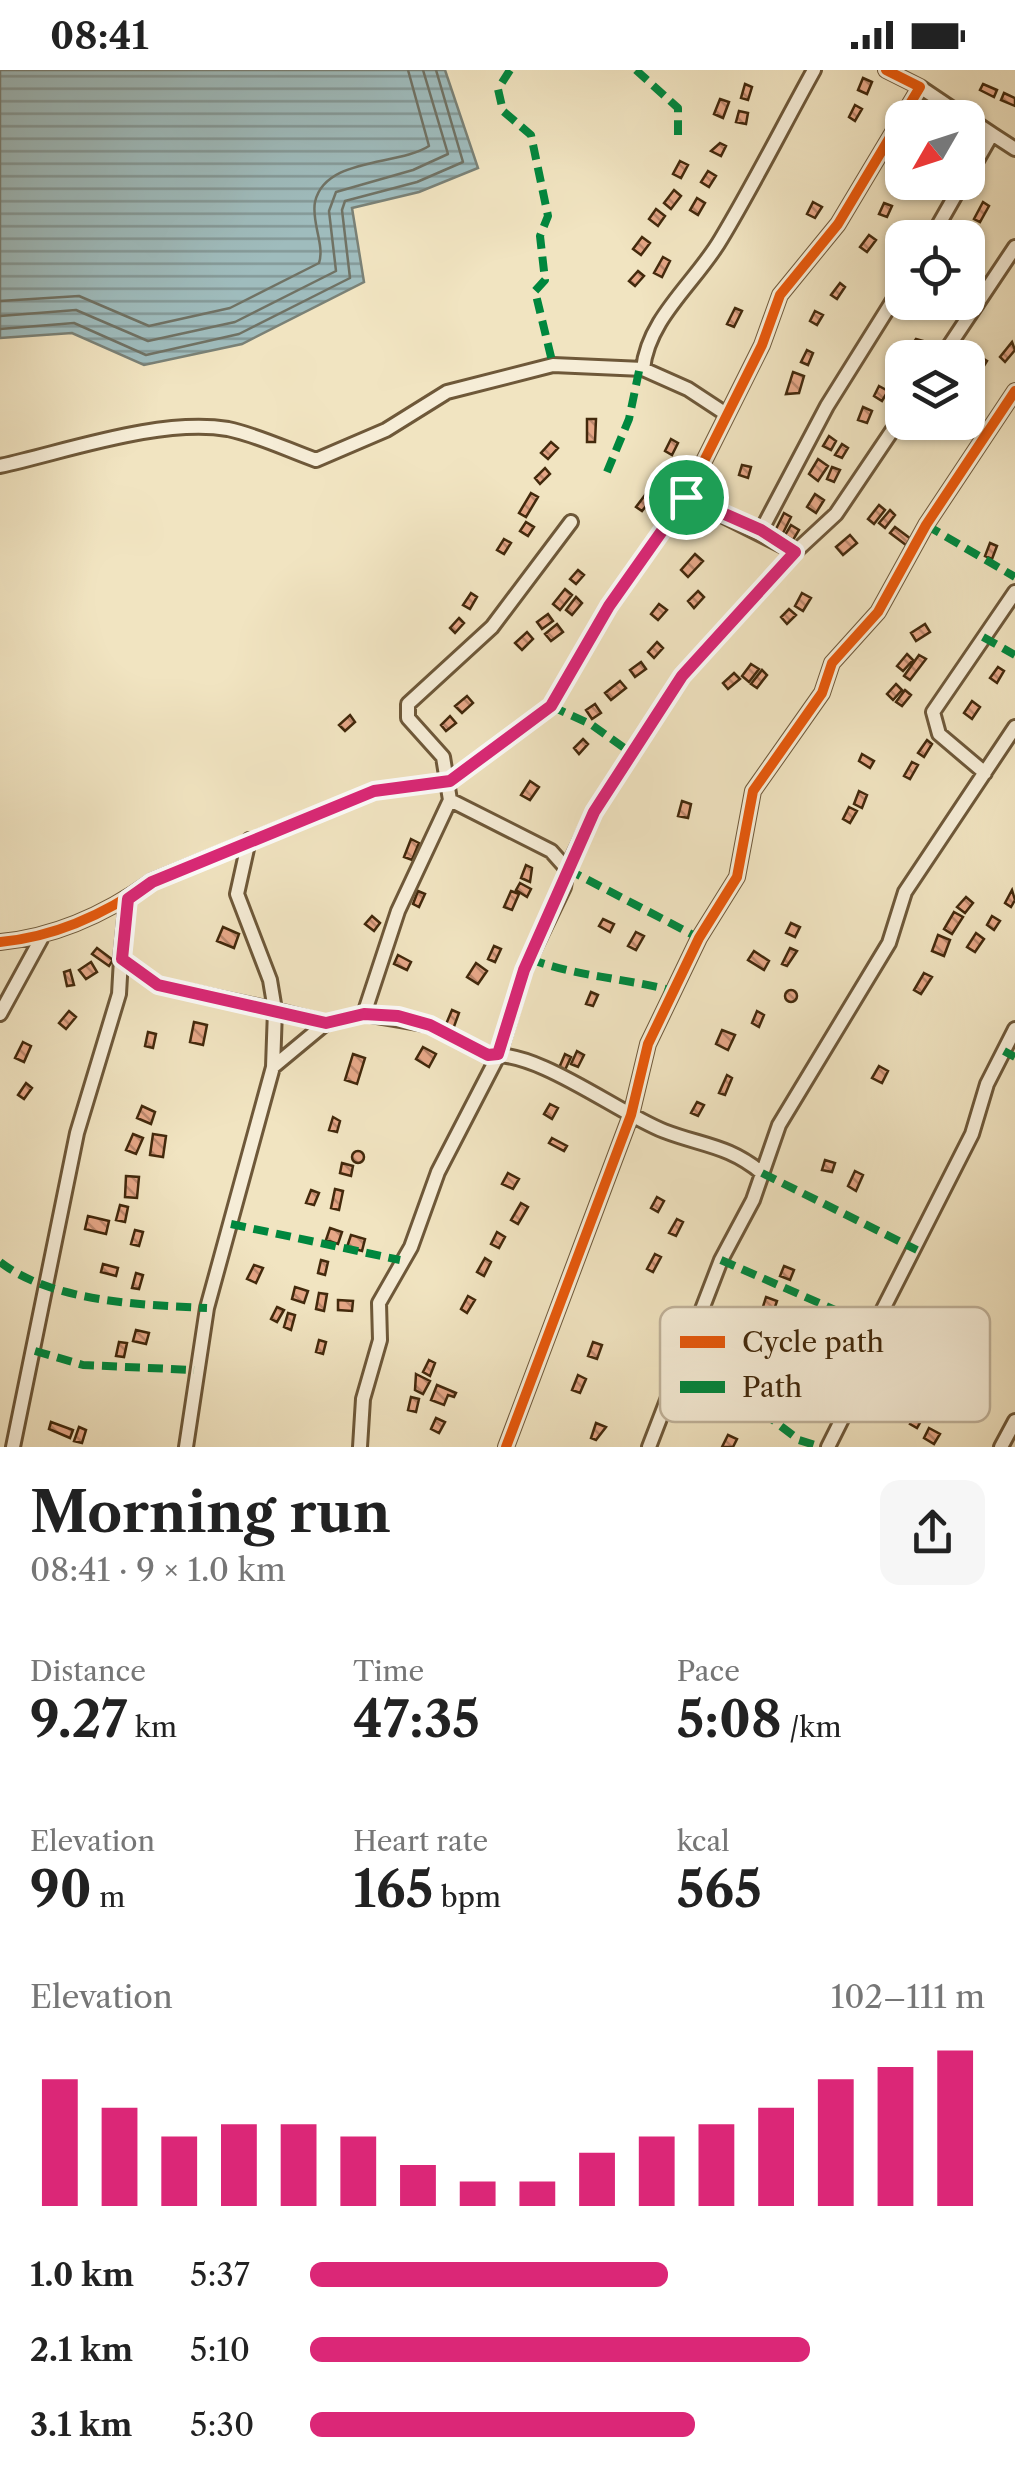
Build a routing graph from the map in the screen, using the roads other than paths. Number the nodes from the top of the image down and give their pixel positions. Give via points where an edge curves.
1 (814, 70) edge
2 (886, 70) edge
3 (920, 87) junction
4 (940, 100) edge
5 (985, 130) edge
6 (992, 134) junction
7 (985, 146) edge
8 (1015, 149) edge
9 (1015, 247) edge
10 (885, 313) edge
11 (954, 340) edge
12 (643, 369) junction
13 (1015, 391) edge
14 (726, 414) junction
15 (886, 440) edge
16 (0, 466) edge
17 (686, 497) junction
18 (570, 522) dead end
19 (761, 530) junction
20 (795, 552) junction
21 (1015, 592) edge
22 (1015, 727) edge
23 (985, 772) junction
24 (450, 781) junction
25 (450, 800) junction
26 (250, 840) junction
27 (566, 869) junction
28 (128, 899) junction
29 (42, 938) junction
30 (0, 942) edge
31 (122, 959) junction
32 (275, 1010) junction
33 (0, 1014) edge
34 (364, 1014) junction
35 (326, 1023) junction
36 (1015, 1029) edge
37 (498, 1054) junction
38 (272, 1067) junction
39 (631, 1115) junction
40 (762, 1173) junction
41 (704, 1307) edge
42 (884, 1307) edge
43 (660, 1419) edge
44 (1015, 1420) edge
45 (841, 1422) edge
46 (13, 1447) edge
47 (186, 1447) edge
48 (360, 1447) edge
49 (506, 1447) edge
50 (649, 1447) edge
51 (828, 1447) edge
52 (1001, 1447) edge

1 - 12 street via 722,238 659,322
2 - 3 street
3 - 4 street
3 - 14 street via 838,224 780,295
5 - 6 street
6 - 7 street
6 - 8 street
9 - 11 street
10 - 19 street via 826,406
12 - 14 street
12 - 16 street via 553,365 448,392 386,430 316,460 231,430 198,426
13 - 39 street via 926,525 878,612 832,663 822,693 752,791 738,877 699,938 648,1044
14 - 17 street
15 - 20 street via 836,514
17 - 19 street
17 - 24 street via 609,606 551,706
18 - 24 street via 492,626 408,704 408,718 444,757
19 - 20 street
20 - 27 street via 682,676 594,812
21 - 23 street via 933,712 939,734
22 - 23 street
23 - 40 street via 905,892 889,943 779,1125
24 - 25 street
24 - 26 street via 374,791
25 - 27 street via 551,850
25 - 34 street via 398,911
26 - 28 street
26 - 32 street via 237,894
27 - 37 street
28 - 29 street
28 - 31 street
29 - 30 street
29 - 33 street
31 - 32 street via 158,985
31 - 46 street via 119,994 77,1133
32 - 35 street
32 - 38 street
34 - 35 street
34 - 37 street via 430,1025
35 - 38 street
36 - 42 street via 964,1150
37 - 39 street via 555,1074
37 - 48 street via 438,1172 411,1247 378,1303 380,1340 363,1398
38 - 47 street via 207,1308
39 - 40 street via 728,1149
39 - 49 street
40 - 41 street
43 - 50 street
44 - 52 street
45 - 51 street

